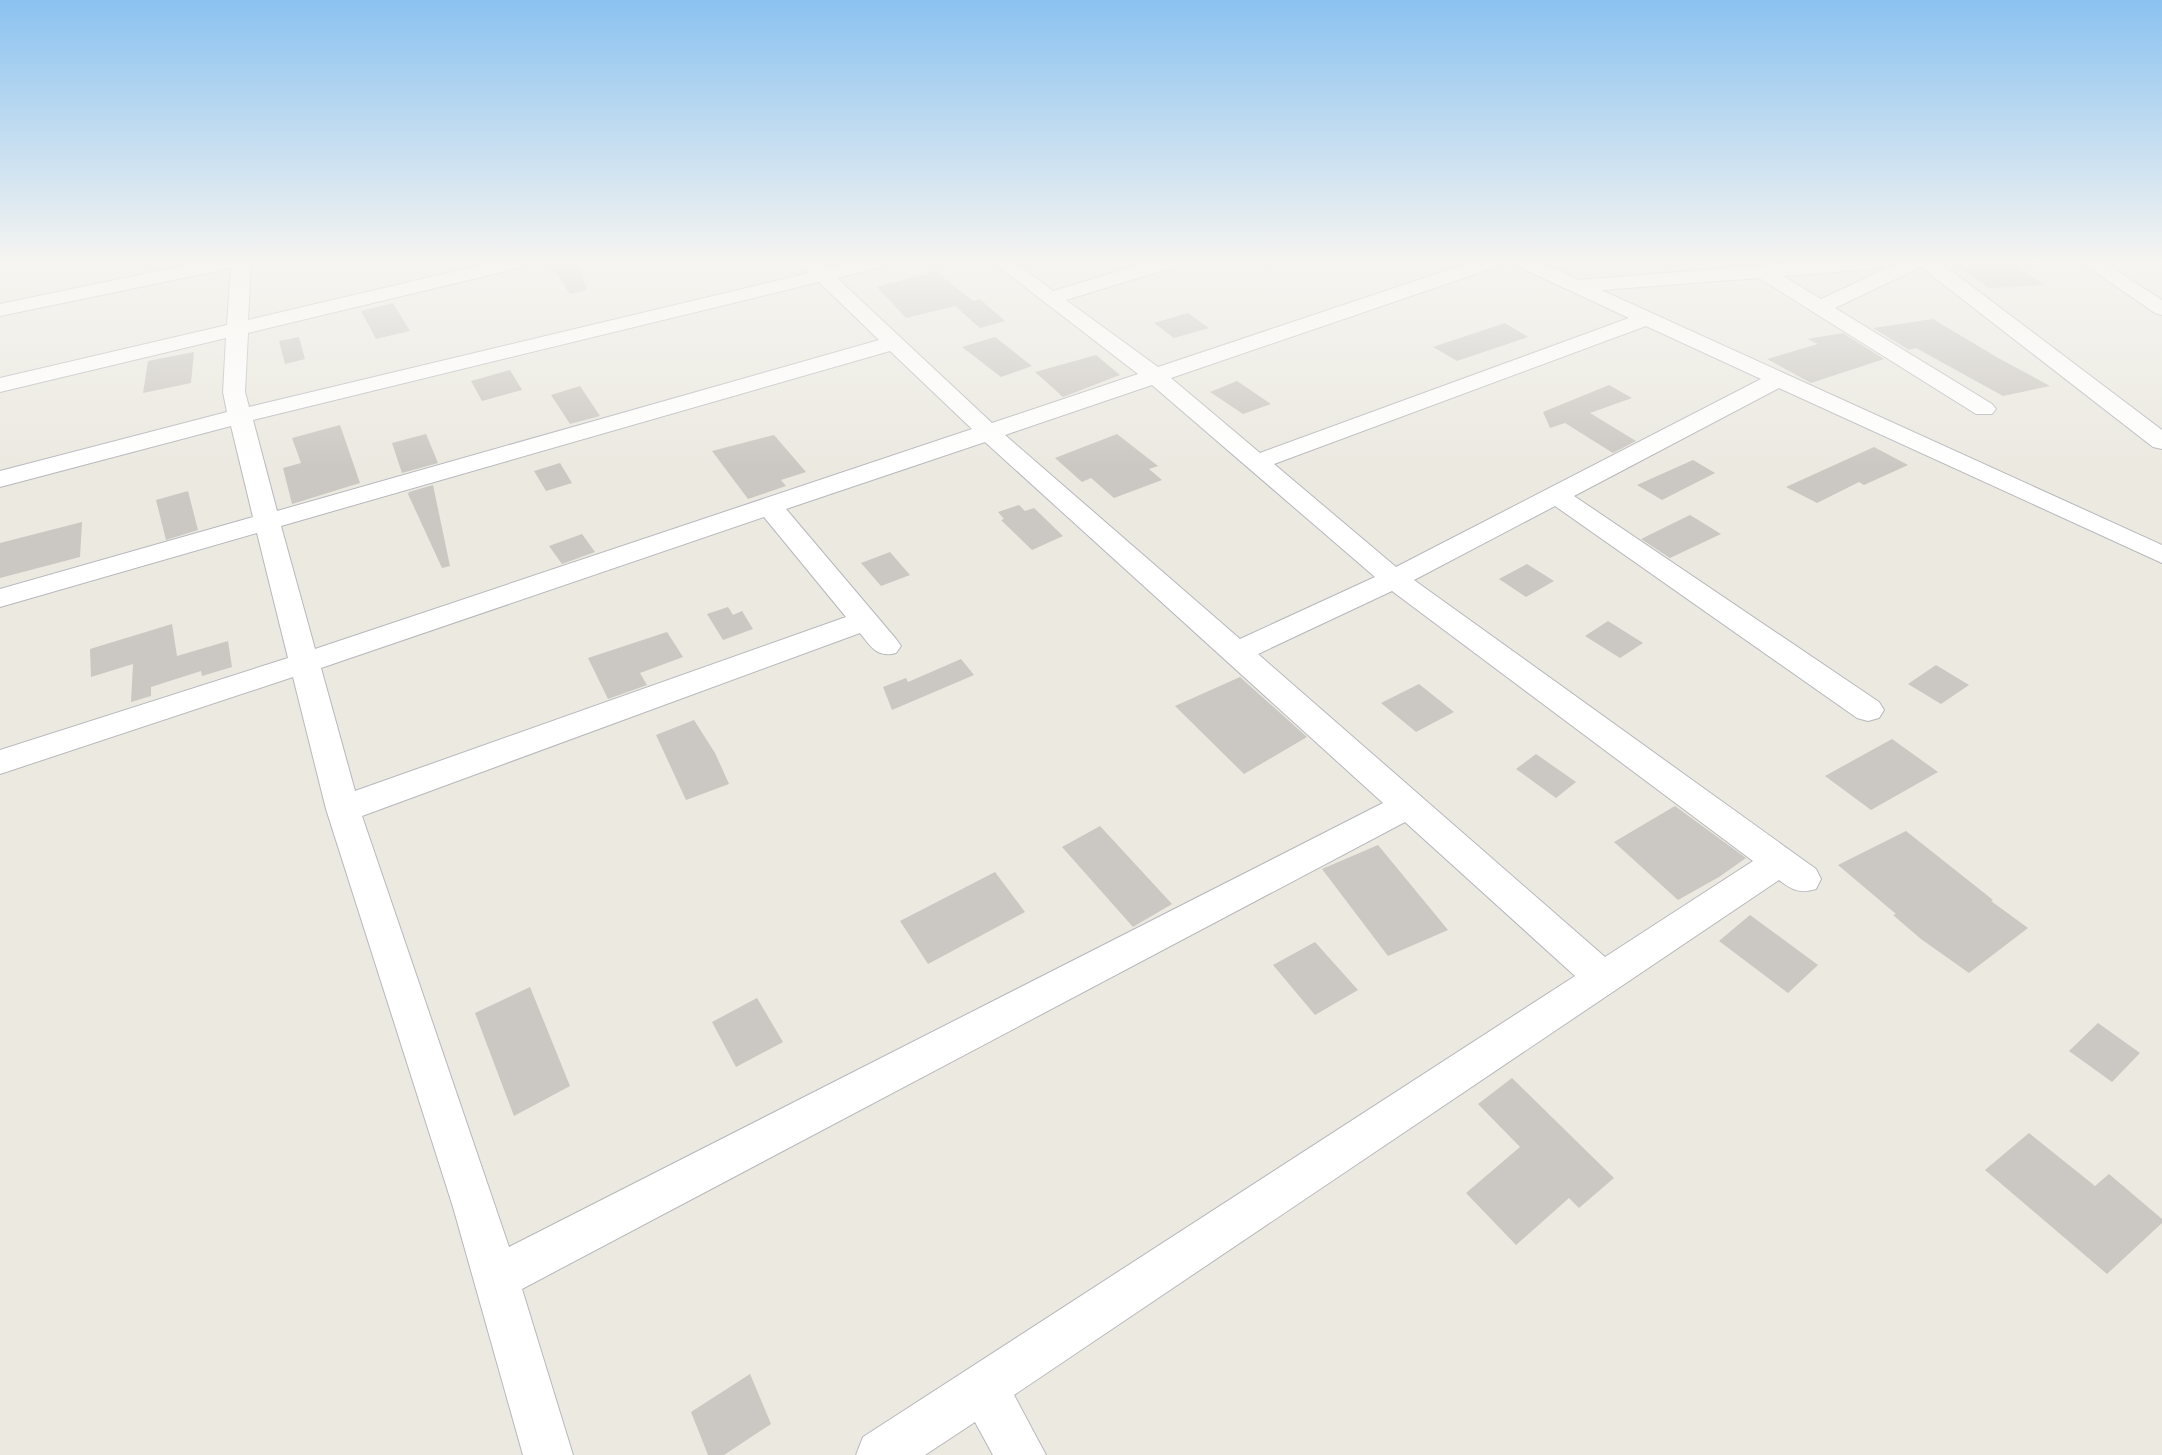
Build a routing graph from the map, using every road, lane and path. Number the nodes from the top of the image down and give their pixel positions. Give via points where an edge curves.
1 (236, 331) joint
2 (576, 331) edge
3 (880, 331) edge
4 (1094, 331) edge
5 (1288, 331) edge
6 (1614, 331) edge
7 (1672, 331) edge
8 (1857, 331) edge
9 (2017, 331) edge
10 (893, 343) junction
11 (1155, 376) junction
12 (1777, 380) junction
13 (0, 385) edge
14 (1984, 409) dead end
15 (240, 416) junction
16 (988, 432) junction
17 (2162, 442) edge
18 (1258, 462) junction
19 (0, 479) edge
20 (1556, 495) junction
21 (769, 506) junction
22 (267, 523) junction
23 (2162, 555) edge
24 (1394, 579) junction
25 (0, 598) edge
26 (866, 621) junction
27 (886, 646) dead end
28 (1237, 652) junction
29 (304, 663) junction
30 (1868, 710) dead end
31 (0, 762) edge
32 (1409, 805) junction
33 (343, 809) junction
34 (1603, 978) junction
35 (496, 1278) junction
36 (984, 1388) junction
37 (548, 1455) edge
38 (881, 1455) edge
39 (1021, 1455) edge

1 - 13 street
1 - 15 street via 234,392
2 - 15 street
3 - 10 street
4 - 11 street
5 - 11 street
6 - 18 street
7 - 12 street
8 - 14 street
9 - 17 street
10 - 16 street
10 - 22 street
11 - 16 street
11 - 18 street
12 - 20 street
12 - 23 street
15 - 19 street
15 - 22 street
16 - 21 street
16 - 28 street
18 - 24 street
20 - 24 street
20 - 30 street
21 - 26 street
21 - 29 street
22 - 25 street
22 - 29 street
24 - 28 street
24 - 34 street via 1791,870
26 - 27 street
26 - 33 street
28 - 32 street
29 - 31 street
29 - 33 street
32 - 34 street
32 - 35 street
33 - 35 street
34 - 36 street
35 - 37 street
36 - 38 street
36 - 39 street

